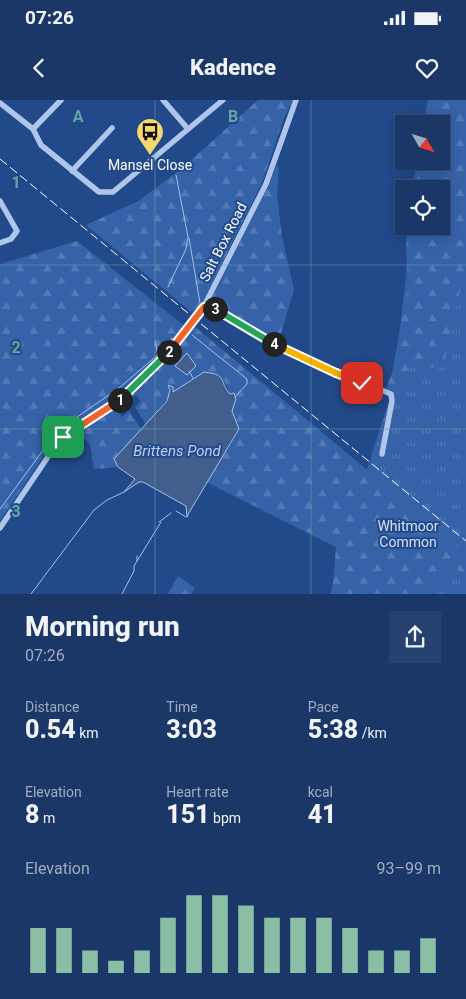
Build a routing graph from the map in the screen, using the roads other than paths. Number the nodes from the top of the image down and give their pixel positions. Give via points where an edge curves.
1 (60, 100) edge
2 (163, 100) edge
3 (223, 100) edge
4 (296, 100) edge
5 (0, 103) edge
6 (112, 128) dead end
7 (33, 129) junction
8 (188, 129) junction
9 (72, 171) junction
10 (0, 202) edge
11 (0, 242) edge
12 (204, 307) junction
13 (382, 454) dead end
14 (0, 528) edge

1 - 7 street
2 - 8 street
3 - 8 street
4 - 12 street, Salt Box Road via 266,184
5 - 7 street
6 - 9 street
7 - 9 street via 40,145
8 - 9 street via 113,192 99,192
10 - 11 street via 16,231 11,239
12 - 13 street via 213,308 301,357 391,394
12 - 14 street, Salt Box Road via 176,344 124,397 58,442

